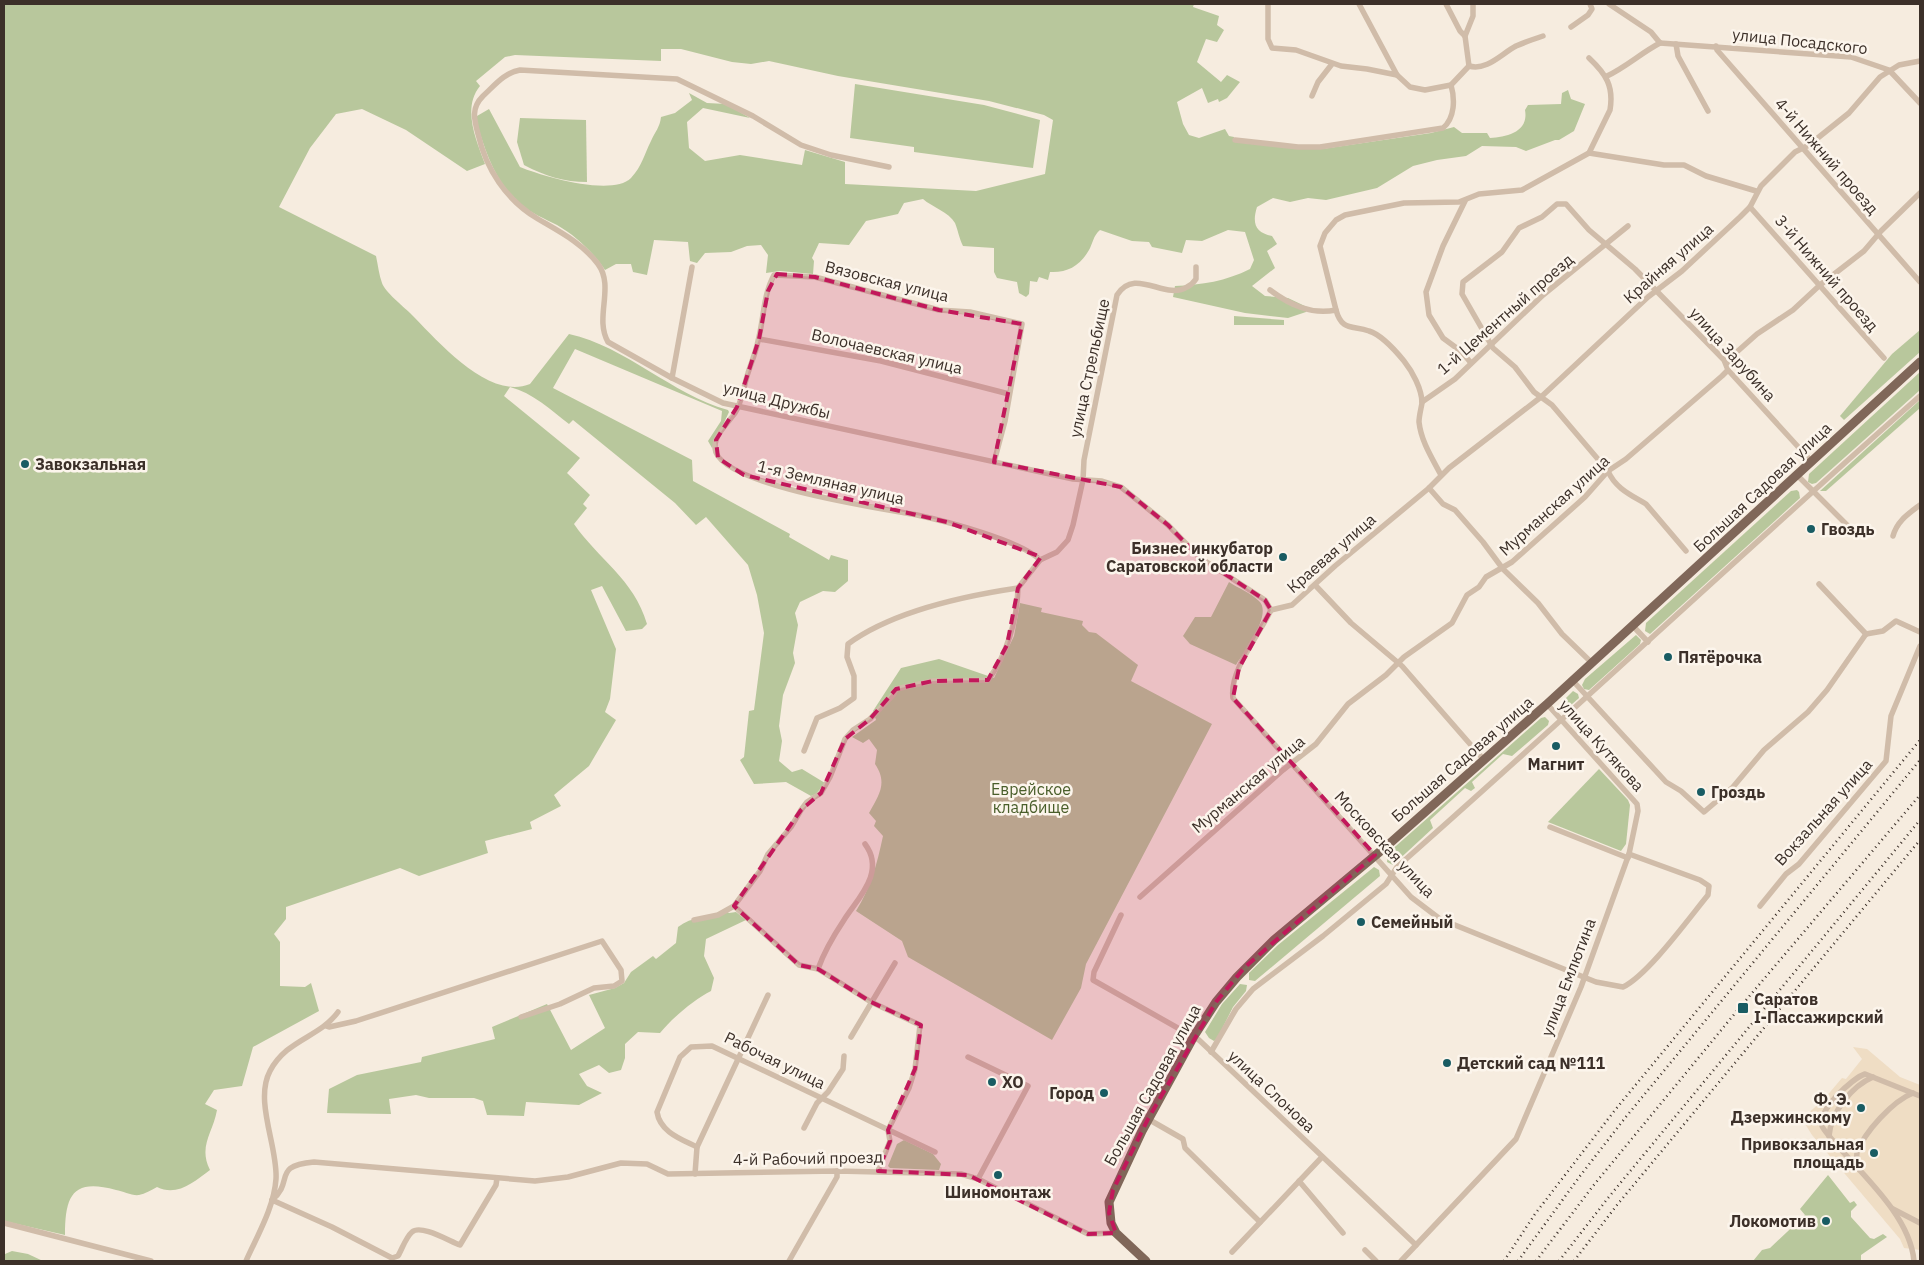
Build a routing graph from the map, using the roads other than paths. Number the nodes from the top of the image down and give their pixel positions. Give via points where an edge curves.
1 (1268, 4) edge
2 (1359, 4) edge
3 (1446, 4) edge
4 (1473, 4) edge
5 (1590, 4) edge
6 (1609, 4) edge
7 (1571, 26) dead end
8 (1465, 36) junction
9 (1543, 36) dead end
10 (1660, 43) junction
11 (1676, 44) junction
12 (1716, 46) junction
13 (1589, 58) dead end
14 (1920, 61) edge
15 (1332, 64) junction
16 (1469, 66) junction
17 (1889, 70) junction
18 (1397, 75) junction
19 (1606, 76) junction
20 (1451, 85) junction
21 (1312, 96) dead end
22 (1920, 103) edge
23 (1708, 111) dead end
24 (1234, 140) dead end
25 (1802, 148) junction
26 (1589, 153) junction
27 (889, 167) dead end
28 (1756, 192) junction
29 (1920, 193) edge
30 (1465, 201) junction
31 (1750, 207) junction
32 (1628, 226) dead end
33 (1878, 234) junction
34 (1606, 246) junction
35 (1196, 267) dead end
36 (692, 268) dead end
37 (774, 275) joint
38 (1920, 282) edge
39 (1820, 285) junction
40 (1270, 290) dead end
41 (1655, 291) junction
42 (1336, 310) junction
43 (759, 339) junction
44 (1490, 344) junction
45 (1884, 358) dead end
46 (1920, 362) edge
47 (1471, 363) junction
48 (1728, 370) junction
49 (672, 378) junction
50 (1009, 394) junction
51 (1920, 396) edge
52 (1541, 397) junction
53 (1422, 402) junction
54 (738, 406) junction
55 (994, 462) junction
56 (1812, 462) junction
57 (1608, 471) junction
58 (1441, 475) junction
59 (1797, 475) junction
60 (1083, 480) junction
61 (1429, 488) junction
62 (1812, 491) junction
63 (1920, 505) edge
64 (1850, 528) dead end
65 (1893, 536) dead end
66 (1686, 551) dead end
67 (1040, 560) junction
68 (1503, 569) junction
69 (1819, 584) dead end
70 (1316, 586) junction
71 (1018, 588) junction
72 (1271, 610) junction
73 (1633, 626) junction
74 (1920, 632) edge
75 (1866, 634) junction
76 (1648, 642) junction
77 (1920, 646) edge
78 (1398, 662) junction
79 (1592, 664) junction
80 (1573, 681) junction
81 (1587, 697) junction
82 (1547, 704) junction
83 (1562, 720) junction
84 (804, 751) dead end
85 (1484, 760) junction
86 (1291, 762) junction
87 (1637, 804) joint
88 (1550, 827) dead end
89 (865, 844) dead end
90 (1376, 855) junction
91 (1629, 856) junction
92 (1391, 876) junction
93 (1140, 897) dead end
94 (734, 906) junction
95 (1760, 906) dead end
96 (1120, 915) dead end
97 (694, 920) dead end
98 (895, 963) dead end
99 (818, 969) junction
100 (1584, 977) junction
101 (768, 995) dead end
102 (871, 1002) junction
103 (338, 1012) dead end
104 (521, 1017) dead end
105 (326, 1026) junction
106 (1194, 1036) junction
107 (851, 1038) dead end
108 (1211, 1052) junction
109 (844, 1056) dead end
110 (968, 1057) dead end
111 (739, 1058) junction
112 (1873, 1077) junction
113 (1913, 1093) junction
114 (1920, 1096) edge
115 (821, 1098) junction
116 (1148, 1119) junction
117 (804, 1128) dead end
118 (888, 1130) junction
119 (1829, 1136) junction
120 (697, 1147) junction
121 (935, 1152) dead end
122 (1322, 1157) junction
123 (1858, 1169) junction
124 (838, 1171) junction
125 (878, 1171) junction
126 (696, 1174) junction
127 (497, 1178) junction
128 (978, 1180) junction
129 (1299, 1181) junction
130 (272, 1200) junction
131 (1892, 1209) junction
132 (1260, 1222) junction
133 (4, 1223) edge
134 (1920, 1223) edge
135 (1343, 1232) dead end
136 (1116, 1233) junction
137 (1416, 1246) junction
138 (1365, 1250) dead end
139 (1232, 1252) dead end
140 (151, 1261) edge
141 (246, 1261) edge
142 (789, 1261) edge
143 (1146, 1261) edge
144 (1376, 1261) edge
145 (1401, 1261) edge
146 (1914, 1261) edge

1 - 15 street via 1268,39 1272,48 1296,50
2 - 18 street
3 - 8 street
4 - 8 street via 1473,16
5 - 7 street via 1592,9 1588,15
6 - 10 street via 1651,32
8 - 16 street
9 - 16 street via 1516,46 1485,66
10 - 11 street, улица Посадского
10 - 19 street
11 - 12 street, улица Посадского
11 - 23 street via 1678,56
12 - 17 street, улица Посадского via 1850,57
12 - 25 street, 4-й Нижний проезд via 1716,50
13 - 19 street
14 - 17 street, Крайняя улица via 1906,62
15 - 18 street
15 - 21 street
16 - 20 street
17 - 22 street, улица Посадского
17 - 25 street, Крайняя улица via 1848,112
18 - 20 street via 1410,87 1425,90
19 - 26 street via 1610,110
20 - 24 street via 1452,115 1443,128 1320,147
25 - 28 street, Крайняя улица
25 - 33 street, 4-й Нижний проезд
26 - 28 street via 1664,165 1684,165 1706,176
26 - 30 street via 1522,190 1480,194
27 - 49 street, улица Дружбы via 838,157 800,145 721,99 677,79 520,70 511,72 476,103 474,109 481,147 503,189 520,206 581,246 601,271 605,286 604,335 608,342
28 - 31 street, Крайняя улица
29 - 33 street, Мурманская улица
30 - 42 street via 1404,203 1345,214 1336,220 1324,233 1320,246
30 - 47 street via 1442,246 1426,292 1429,315 1443,338
31 - 39 street, 3-й Нижний проезд
31 - 41 street, Крайняя улица via 1682,271
32 - 34 street, 1-й Цементный проезд
33 - 38 street, 4-й Нижний проезд
33 - 39 street, Мурманская улица via 1864,251
34 - 41 street, улица Зарубина
34 - 44 street, 1-й Цементный проезд via 1542,295
34 - 44 street, улица Зарубина via 1566,204 1556,204 1542,218 1519,228 1502,252 1462,282 1462,294
35 - 60 street, улица Стрельбище via 1196,279 1186,288 1174,290 1130,283 1117,296 1084,460
36 - 49 street
37 - 43 street, 1-я Земляная улица
37 - 50 street, Вязовская улица via 815,278 939,310 970,312 1022,324
39 - 45 street, 3-й Нижний проезд
39 - 48 street, Мурманская улица via 1730,358
40 - 42 street via 1302,308 1320,312
41 - 48 street, улица Зарубина via 1724,360
41 - 52 street, Крайняя улица
42 - 53 street via 1346,326 1368,330 1382,338 1404,360
43 - 50 street, Волочаевская улица via 881,361
43 - 54 street, 1-я Земляная улица
44 - 47 street, 1-й Цементный проезд
44 - 52 street
46 - 56 main road, Большая Садовая улица
47 - 53 street, 1-й Цементный проезд via 1455,379
48 - 56 street, улица Зарубина
48 - 57 street, Мурманская улица
49 - 54 street, улица Дружбы via 723,403
50 - 55 street
51 - 62 street
52 - 57 street via 1552,405
52 - 58 street, Крайняя улица
53 - 58 street via 1419,421 1426,447
54 - 55 street, улица Дружбы
54 - 67 street, 1-я Земляная улица via 716,440 715,450 725,465 744,475 825,497 946,522 1010,543
55 - 60 street, улица Дружбы
56 - 59 main road, Большая Садовая улица
57 - 66 street via 1612,480 1636,501 1646,504
57 - 68 street, Мурманская улица via 1585,497
58 - 61 street, Крайняя улица
59 - 62 street
59 - 73 main road, Большая Садовая улица
60 - 67 street via 1068,540 1057,552
60 - 72 street, улица Дружбы via 1112,483 1136,498 1168,524 1199,557 1264,600
61 - 68 street via 1443,504 1455,510
61 - 70 street, Краевая улица via 1335,566
62 - 64 street
62 - 76 street
63 - 65 street via 1895,526
67 - 71 street
68 - 78 street, Мурманская улица via 1486,576 1467,595 1452,623
68 - 79 street
69 - 75 street
70 - 72 street, Краевая улица via 1292,605
70 - 78 street via 1351,623
71 - 84 street via 980,594 922,610 862,634 848,644 846,657 854,676 854,698 817,718
71 - 94 street via 1007,645 988,680 933,681 896,689 870,719 845,739 821,793 804,806
72 - 86 street, Московская улица via 1239,668 1232,691 1237,706
73 - 76 street
73 - 79 main road, Большая Садовая улица
74 - 75 street via 1896,621 1883,631
75 - 81 street via 1808,712 1764,750 1733,787 1704,812 1666,782
76 - 81 street
77 - 95 street, Вокзальная улица via 1891,716 1886,761 1800,864 1786,874
78 - 85 street
78 - 86 street, Мурманская улица via 1348,704 1316,744
79 - 80 main road, Большая Садовая улица
80 - 81 street
80 - 82 main road, Большая Садовая улица
81 - 83 street
82 - 83 street, улица Кутякова
82 - 85 main road, Большая Садовая улица
83 - 87 street, улица Кутякова
83 - 92 street via 1397,867
85 - 90 main road, Большая Садовая улица
86 - 90 street, Московская улица
86 - 93 street, Мурманская улица
87 - 91 street, улица Емлютина
88 - 91 street
89 - 99 street via 872,856 872,875
90 - 92 street, Московская улица
90 - 106 main road, Большая Садовая улица via 1245,967 1216,1002
91 - 100 street, улица Емлютина
91 - 100 street, Московская улица via 1700,880 1709,886 1708,895 1631,983 1614,987
92 - 100 street, Московская улица via 1411,897 1440,919
92 - 108 street via 1386,884 1323,936 1253,989 1236,1009
94 - 97 street via 718,915
94 - 99 street via 799,965
96 - 106 street, улица Слонова via 1093,980
98 - 102 street
99 - 102 street
100 - 137 street, улица Емлютина via 1516,1139
101 - 111 street
102 - 107 street
102 - 118 street via 920,1025 915,1069
103 - 105 street
104 - 105 street via 594,988 614,986 622,981 621,970 602,941 356,1021
105 - 130 street via 290,1046 268,1077 265,1096 276,1170
106 - 108 street, улица Слонова
106 - 116 main road, Большая Садовая улица
108 - 122 street, улица Слонова
109 - 115 street via 843,1069
110 - 128 street via 1028,1086
111 - 115 street, Рабочая улица
111 - 120 street
111 - 120 street, Рабочая улица via 712,1046 691,1047 680,1057 660,1104 658,1117 663,1127
112 - 113 street
112 - 119 street via 1858,1085 1842,1104 1833,1118
112 - 119 street via 1865,1074 1856,1077 1825,1112 1822,1126
113 - 114 street
113 - 123 street via 1894,1103 1877,1122 1856,1155
115 - 117 street
115 - 118 street, Рабочая улица
116 - 132 street via 1183,1139 1185,1148
116 - 136 main road, Большая Садовая улица via 1109,1202 1111,1223
118 - 121 street, Рабочая улица
118 - 125 street via 890,1141
119 - 123 street
120 - 126 street
122 - 129 street
122 - 137 street, улица Слонова
123 - 131 street
124 - 125 street, 4-й Рабочий проезд
124 - 126 street, 4-й Рабочий проезд
124 - 142 street
125 - 128 street, 4-й Рабочий проезд via 948,1172
126 - 127 street, 4-й Рабочий проезд via 668,1174 647,1164 621,1163 549,1180
127 - 130 street via 314,1162 289,1168 278,1195
127 - 130 street via 460,1246 417,1230 411,1233 398,1256 392,1258
128 - 136 street via 1088,1234
129 - 132 street
129 - 135 street
130 - 141 street
131 - 134 street
131 - 146 street via 1908,1238
132 - 139 street
133 - 140 street
136 - 143 main road
137 - 145 street, улица Емлютина
138 - 144 street

